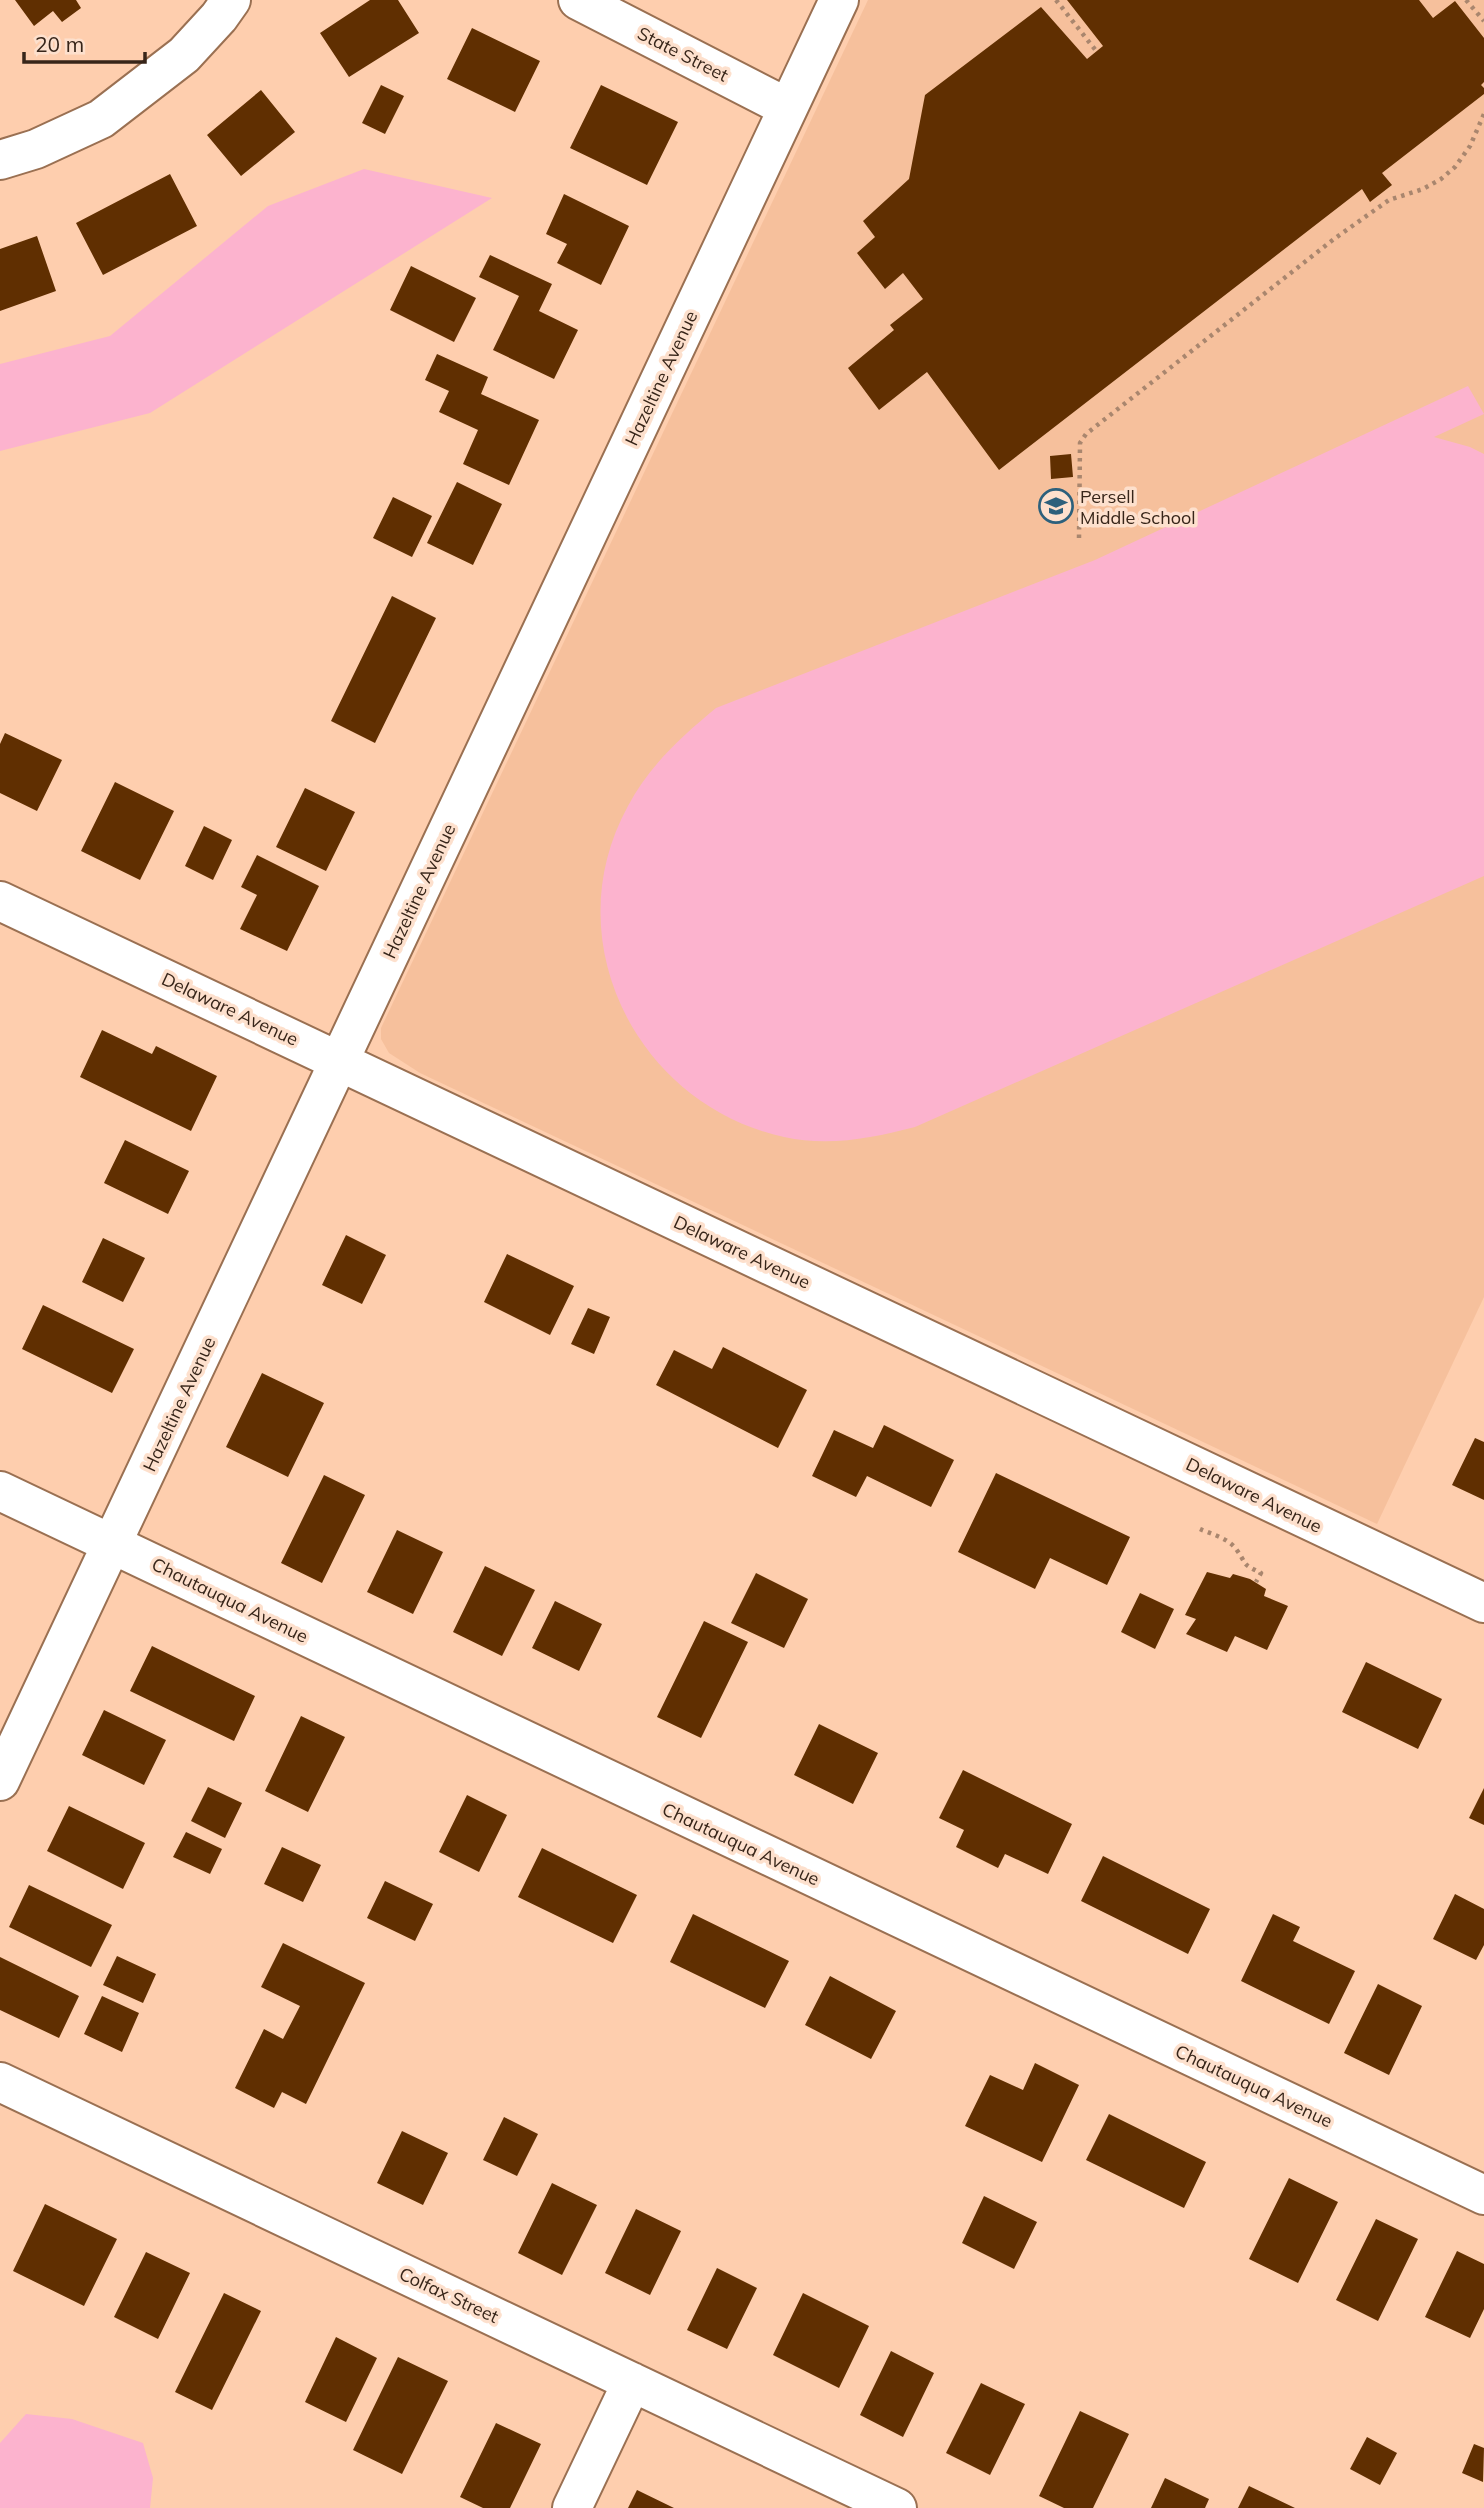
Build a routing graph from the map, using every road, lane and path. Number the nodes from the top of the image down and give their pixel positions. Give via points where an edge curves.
1 (231, 0) edge
2 (578, 0) edge
3 (839, 0) edge
4 (1056, 0) edge
5 (1466, 0) edge
6 (1484, 21) edge
7 (1097, 52) dead end
8 (788, 107) junction
9 (1484, 114) edge
10 (0, 160) edge
11 (1079, 538) dead end
12 (0, 901) edge
13 (340, 1060) junction
14 (0, 1491) edge
15 (1200, 1529) dead end
16 (113, 1545) junction
17 (1256, 1582) dead end
18 (1484, 1603) edge
19 (0, 1781) edge
20 (0, 2082) edge
21 (1484, 2195) edge
22 (632, 2382) junction
23 (572, 2508) edge
24 (897, 2508) edge

1 - 10 street via 184,55 101,119
2 - 8 street, State Street
3 - 8 street, Hazeltine Avenue
4 - 7 path
5 - 6 path
8 - 13 street, Hazeltine Avenue
9 - 11 path via 1470,146 1441,179 1389,200 1334,239 1086,433 1080,443
12 - 13 street, Delaware Avenue
13 - 16 street, Hazeltine Avenue
13 - 18 street, Delaware Avenue
14 - 16 street, Chautauqua Avenue
15 - 17 path via 1236,1548 1244,1564 1261,1573
16 - 19 street, Hazeltine Avenue
16 - 21 street, Chautauqua Avenue
20 - 22 street, Colfax Street
22 - 23 street
22 - 24 street, Colfax Street

